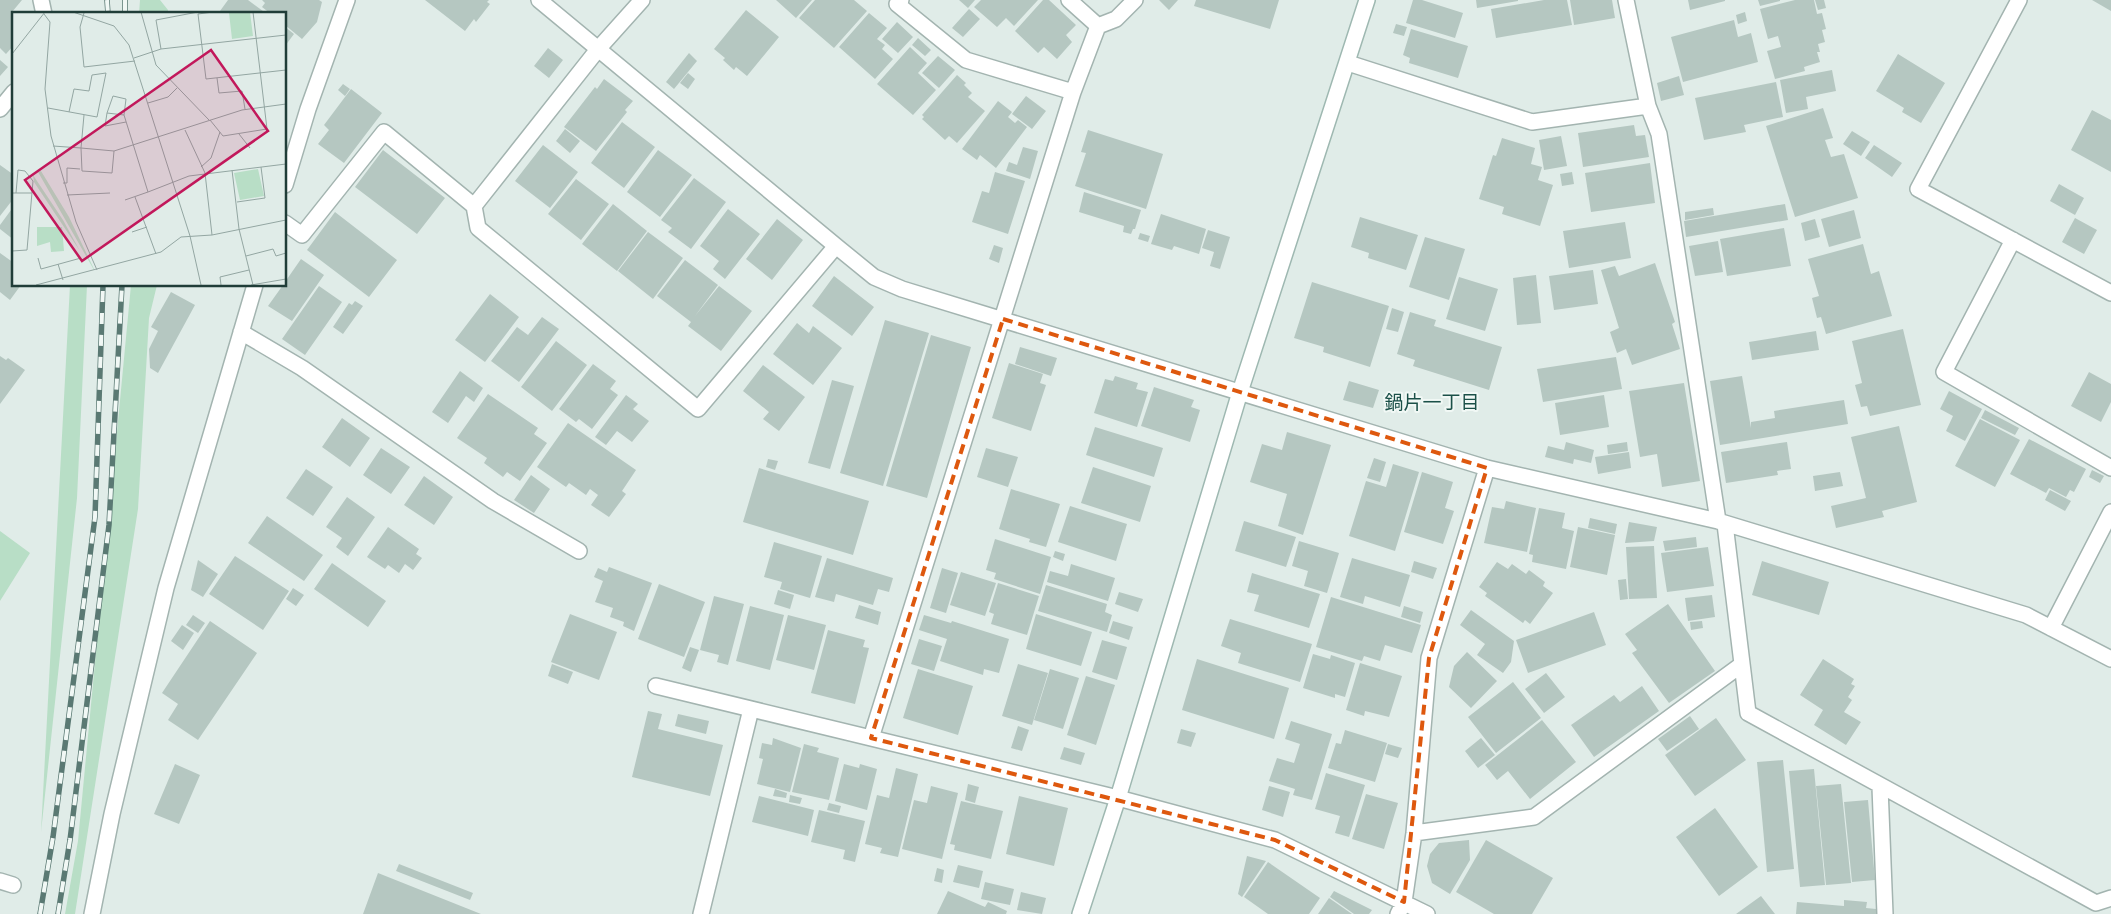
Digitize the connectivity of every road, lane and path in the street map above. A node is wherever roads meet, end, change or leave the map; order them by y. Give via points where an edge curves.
1 (348, 0) edge
2 (539, 0) edge
3 (642, 0) edge
4 (901, 0) edge
5 (1070, 0) edge
6 (1136, 0) edge
7 (1367, 0) edge
8 (1626, 0) edge
9 (2019, 0) edge
10 (1098, 26) junction
11 (599, 48) junction
12 (1348, 63) junction
13 (1073, 92) junction
14 (12, 94) edge
15 (1648, 106) junction
16 (0, 109) edge
17 (286, 182) edge
18 (474, 206) junction
19 (286, 224) edge
20 (2013, 240) junction
21 (836, 246) junction
22 (255, 286) edge
23 (2111, 293) edge
24 (1003, 319) junction
25 (241, 332) junction
26 (1240, 392) junction
27 (1487, 468) junction
28 (2111, 468) edge
29 (2111, 512) edge
30 (1722, 523) junction
31 (579, 551) dead end
32 (2051, 628) junction
33 (2111, 659) edge
34 (1741, 665) junction
35 (656, 686) dead end
36 (750, 709) junction
37 (872, 738) junction
38 (1880, 787) junction
39 (1118, 798) junction
40 (1414, 833) junction
41 (2111, 898) edge
42 (1401, 908) edge
43 (92, 914) edge
44 (701, 914) edge
45 (1080, 914) edge
46 (1427, 914) edge
47 (1885, 914) edge

1 - 17 street
2 - 11 street
3 - 11 street
4 - 13 street via 896,4 966,60
5 - 10 street
6 - 10 street via 1116,19
7 - 12 street
8 - 15 street
9 - 20 street via 1918,189
10 - 13 street
11 - 18 street
11 - 21 street
12 - 15 street via 1532,122
12 - 26 street
13 - 24 street
14 - 16 street
15 - 30 street via 1659,134
18 - 19 street via 384,132 302,235
18 - 21 street via 478,228 698,409
20 - 23 street
20 - 28 street via 1944,372
21 - 24 street via 874,277 902,289
22 - 25 street
24 - 26 street
24 - 37 street
25 - 31 street via 302,368 493,501
25 - 43 street via 166,588 112,814
26 - 27 street
26 - 39 street
27 - 30 street
27 - 40 street via 1429,658
29 - 32 street
30 - 32 street via 2026,615
30 - 34 street
32 - 33 street
34 - 38 street via 1748,713
34 - 40 street via 1534,817
35 - 36 street
36 - 37 street
36 - 44 street
37 - 39 street
38 - 41 street via 2096,903
38 - 47 street
39 - 42 street via 1275,840
39 - 45 street
40 - 42 street
42 - 46 street

